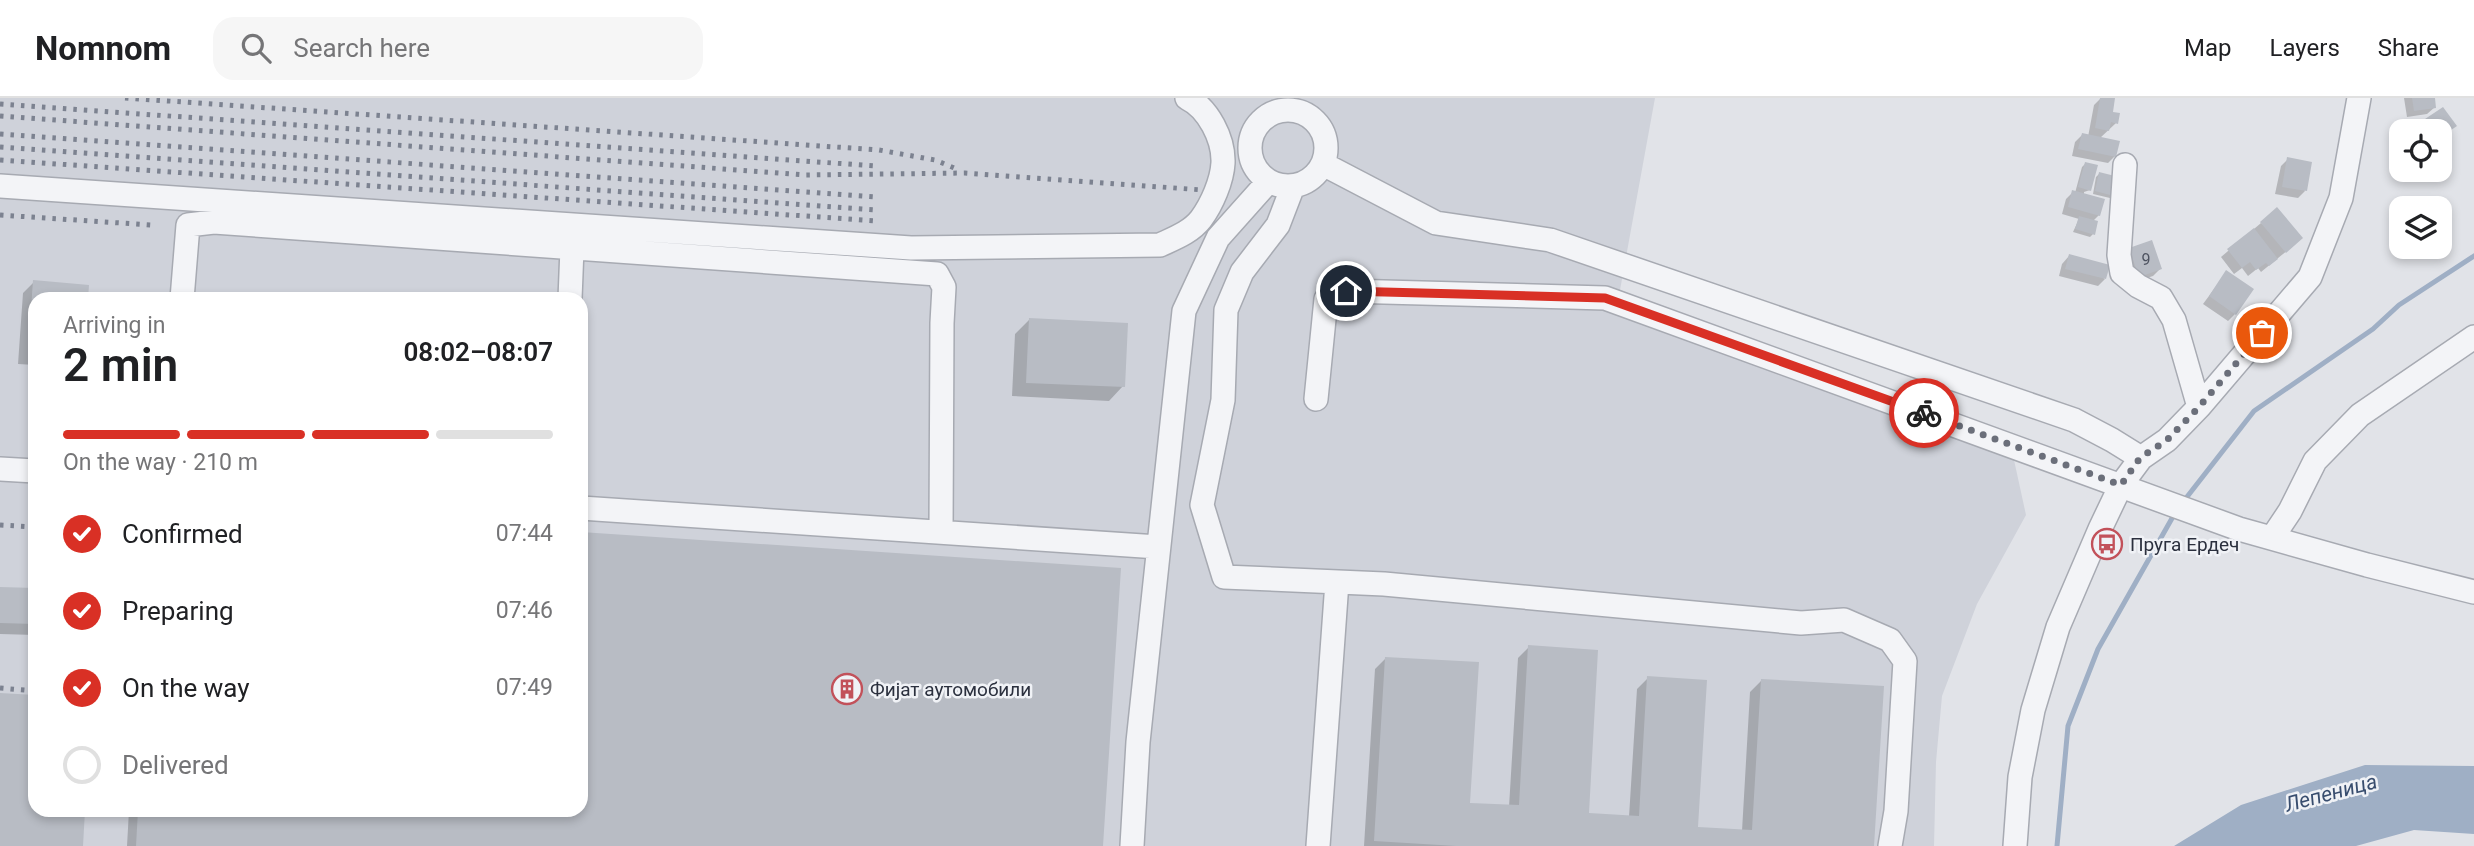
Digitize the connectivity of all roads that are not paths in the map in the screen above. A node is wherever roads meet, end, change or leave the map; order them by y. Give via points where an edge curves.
1 (1187, 98) edge
2 (2359, 98) edge
3 (1299, 104) edge
4 (1323, 164) junction
5 (2125, 165) dead end
6 (1268, 182) junction
7 (0, 186) edge
8 (1293, 186) junction
9 (572, 248) junction
10 (183, 292) edge
11 (570, 292) edge
12 (2474, 337) edge
13 (1316, 400) dead end
14 (2199, 407) junction
15 (2140, 458) junction
16 (0, 469) edge
17 (28, 471) edge
18 (2121, 485) junction
19 (588, 508) edge
20 (941, 532) junction
21 (2272, 538) junction
22 (1158, 547) junction
23 (1337, 582) junction
24 (2474, 592) edge
25 (1132, 846) edge
26 (1318, 846) edge
27 (1890, 846) edge
28 (2015, 846) edge

1 - 7 street via 1215,128 1223,163 1200,220 1183,235 1160,245 911,248
2 - 14 street via 2341,198 2309,277
3 - 4 street via 1325,138
3 - 6 street via 1272,113 1254,128 1249,152 1252,164
4 - 8 street via 1306,183
4 - 15 street via 1436,223 1550,240 2074,419
5 - 14 street via 2122,273 2161,298 2174,320
6 - 8 street
6 - 22 street via 1217,238 1184,311
8 - 23 street via 1278,225 1242,272 1227,310 1223,400 1202,505 1224,577
9 - 10 street via 214,222 188,225
9 - 11 street
9 - 20 street via 937,274 944,287
12 - 21 street via 2360,415 2315,461
13 - 18 street via 1330,294 1605,298
14 - 15 street via 2167,440
15 - 18 street
16 - 17 street
18 - 21 street
18 - 28 street via 2058,627 2033,710 2020,777
19 - 20 street
20 - 22 street
21 - 24 street
22 - 25 street
23 - 26 street
23 - 27 street via 1801,623 1844,620 1890,640 1905,661

